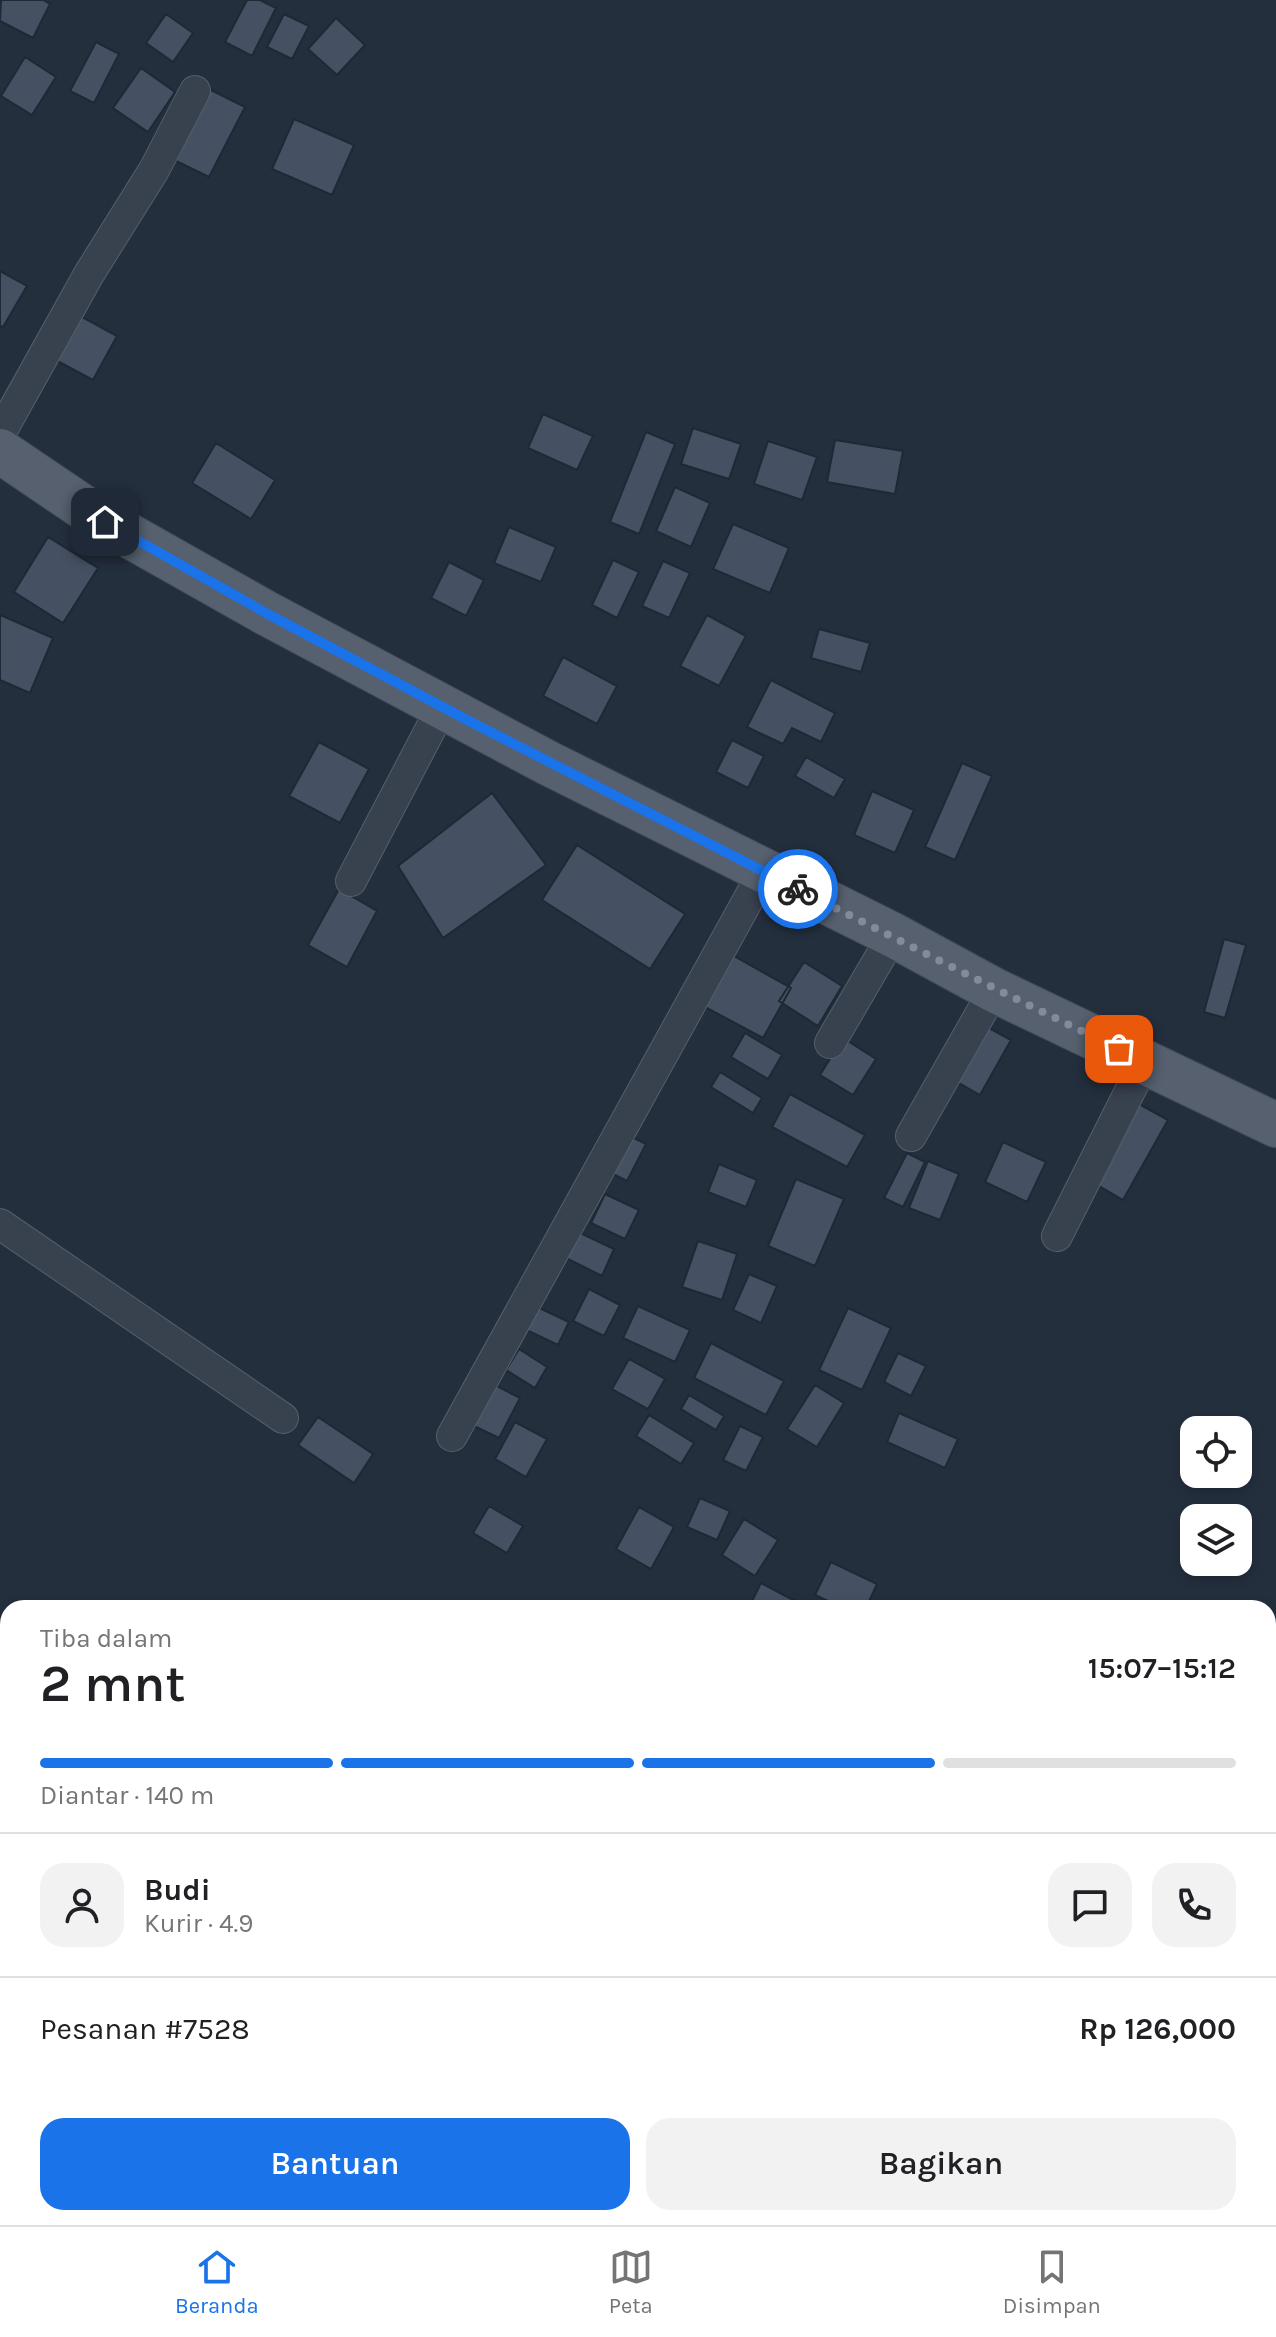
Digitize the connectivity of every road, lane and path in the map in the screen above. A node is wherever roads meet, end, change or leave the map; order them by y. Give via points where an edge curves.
1 (195, 91) dead end
2 (0, 434) edge
3 (0, 451) edge
4 (442, 707) junction
5 (764, 871) junction
6 (351, 881) dead end
7 (893, 935) junction
8 (994, 990) junction
9 (830, 1043) dead end
10 (1145, 1061) junction
11 (1276, 1125) edge
12 (911, 1136) dead end
13 (0, 1224) edge
14 (1057, 1236) dead end
15 (283, 1418) dead end
16 (452, 1436) dead end

1 - 2 street
3 - 4 main road via 105,522
4 - 5 main road
4 - 6 street
5 - 7 main road
5 - 16 street
7 - 8 main road
7 - 9 street
8 - 10 main road
8 - 12 street
10 - 11 main road
10 - 14 street
13 - 15 street

